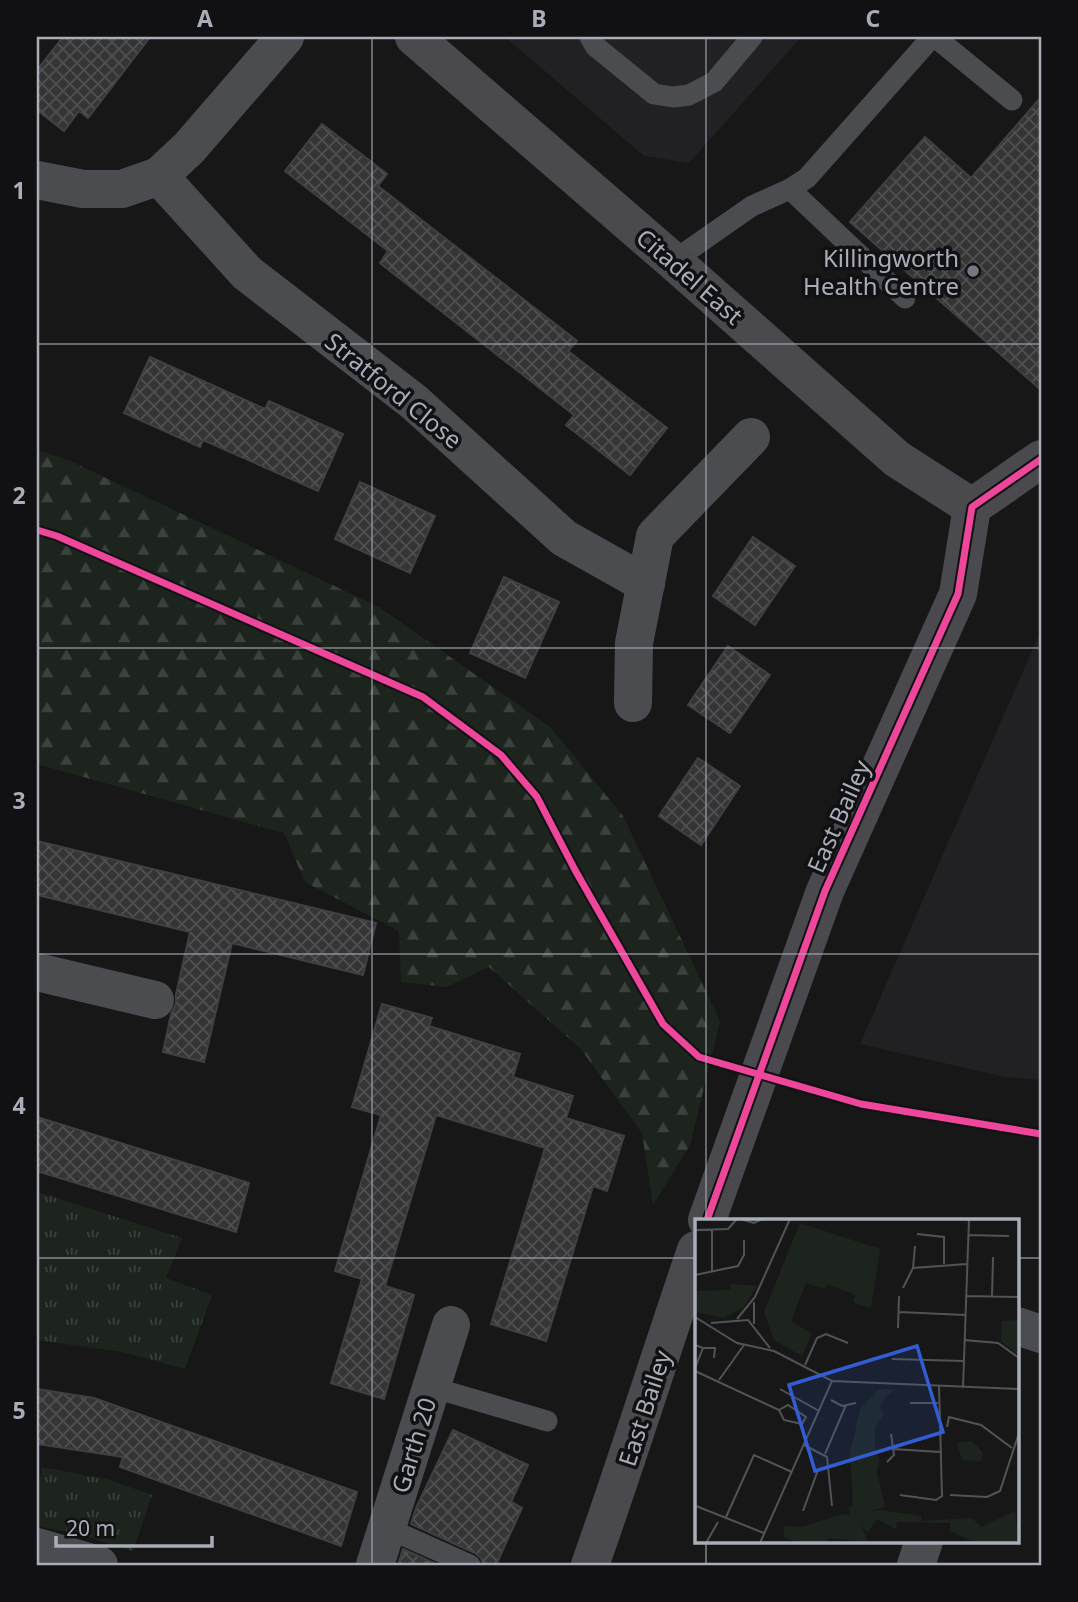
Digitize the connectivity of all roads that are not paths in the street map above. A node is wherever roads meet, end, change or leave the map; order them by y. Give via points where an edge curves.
1 (285, 37) edge
2 (415, 37) edge
3 (590, 37) edge
4 (752, 37) edge
5 (934, 37) edge
6 (1012, 100) dead end
7 (159, 176) junction
8 (37, 180) edge
9 (790, 189) junction
10 (673, 261) junction
11 (905, 298) dead end
12 (751, 437) dead end
13 (1041, 459) edge
14 (972, 507) junction
15 (646, 584) junction
16 (633, 703) dead end
17 (37, 972) edge
18 (155, 1000) dead end
19 (707, 1219) edge
20 (695, 1253) edge
21 (451, 1325) dead end
22 (1018, 1326) edge
23 (1041, 1334) edge
24 (431, 1387) junction
25 (547, 1421) dead end
26 (387, 1528) junction
27 (924, 1542) edge
28 (37, 1547) edge
29 (99, 1565) edge
30 (375, 1565) edge
31 (470, 1565) edge
32 (590, 1565) edge
33 (916, 1565) edge

1 - 7 street
2 - 10 street, Citadel East
3 - 4 lane via 654,94 673,97 695,93 714,82
5 - 6 lane
5 - 9 lane via 807,178
7 - 8 street via 122,189 83,190
7 - 15 street, Stratford Close via 247,273 414,402 564,538
9 - 10 lane via 752,206
9 - 11 lane
10 - 14 street, Citadel East via 897,459
12 - 15 street via 655,536
13 - 14 street
14 - 19 street, East Bailey via 958,594 825,891
15 - 16 street via 634,642
17 - 18 street
20 - 32 street, East Bailey
21 - 24 street, Garth 20
22 - 23 street
24 - 25 lane
24 - 26 street, Garth 20
26 - 30 street, Garth 20
26 - 31 lane
27 - 33 street
28 - 29 street

